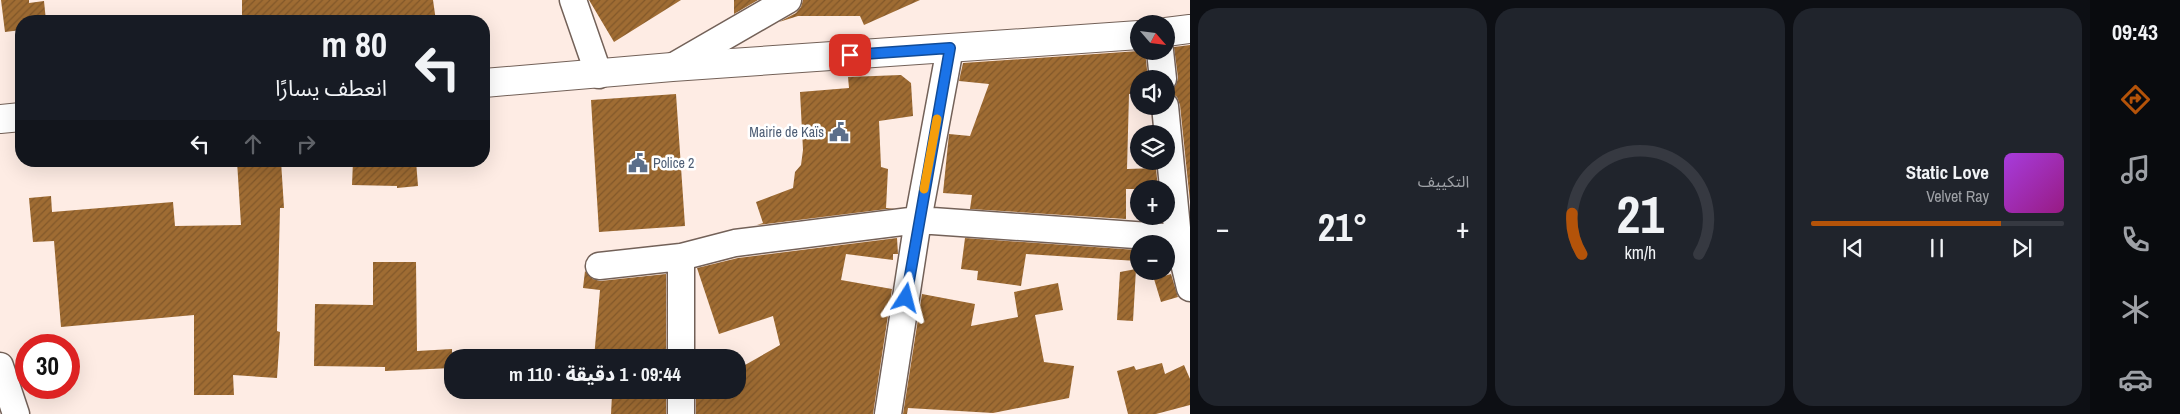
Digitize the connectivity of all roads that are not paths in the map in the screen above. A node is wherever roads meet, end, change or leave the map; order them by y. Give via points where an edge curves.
1 (573, 0) edge
2 (788, 0) edge
3 (1190, 29) edge
4 (1175, 31) edge
5 (1130, 35) edge
6 (950, 48) junction
7 (672, 67) junction
8 (599, 75) junction
9 (490, 83) edge
10 (1166, 115) edge
11 (15, 118) edge
12 (0, 119) edge
13 (918, 220) junction
14 (1178, 238) junction
15 (681, 257) junction
16 (599, 266) dead end
17 (1190, 288) edge
18 (681, 349) edge
19 (0, 366) edge
20 (681, 399) edge
21 (16, 414) edge
22 (681, 414) edge
23 (888, 414) edge

1 - 8 street
2 - 7 street
3 - 4 main road
5 - 6 main road
6 - 7 main road
6 - 13 street
7 - 8 main road
8 - 9 main road
10 - 14 street
11 - 12 main road
13 - 14 street
13 - 15 street via 735,243
13 - 23 street
14 - 17 street
15 - 16 street
15 - 18 street
19 - 21 street
20 - 22 street

